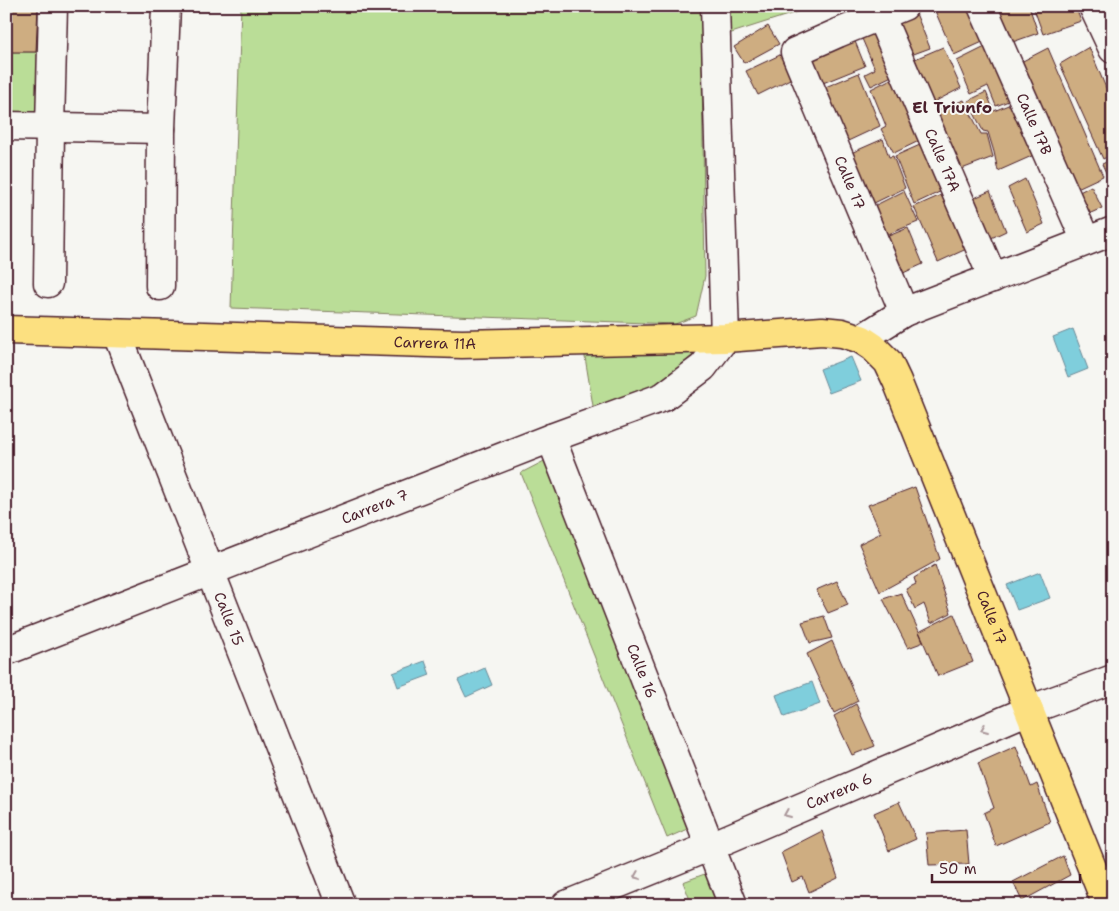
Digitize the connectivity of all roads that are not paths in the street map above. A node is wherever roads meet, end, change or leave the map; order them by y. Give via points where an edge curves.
1 (53, 6) edge
2 (166, 6) edge
3 (715, 6) edge
4 (982, 6) edge
5 (1100, 7) edge
6 (892, 11) edge
7 (1113, 50) edge
8 (6, 126) edge
9 (50, 128) junction
10 (161, 128) junction
11 (1113, 231) edge
12 (1086, 242) junction
13 (993, 278) junction
14 (48, 283) dead end
15 (160, 286) dead end
16 (904, 312) junction
17 (6, 330) edge
18 (117, 334) junction
19 (725, 338) junction
20 (861, 339) junction
21 (551, 438) junction
22 (211, 571) junction
23 (6, 651) edge
24 (1113, 679) edge
25 (1029, 710) junction
26 (710, 846) junction
27 (342, 905) edge
28 (566, 905) edge
29 (733, 905) edge
30 (1107, 905) edge

1 - 9 street
2 - 10 street
3 - 19 street
4 - 12 street, Calle 17B
5 - 7 street
6 - 13 street, Calle 17A
6 - 16 street, Calle 17 via 796,52
8 - 9 street
9 - 10 street
9 - 14 street
10 - 15 street
11 - 12 street
12 - 13 street
13 - 16 street
16 - 20 street
17 - 18 highway, Carrera 11A
18 - 19 highway, Carrera 11A via 462,344
18 - 22 street, Calle 15
19 - 20 highway, Carrera 11A via 822,331
19 - 21 street, Carrera 7 via 703,368 663,398
20 - 25 highway, Calle 17 via 888,362 897,381
21 - 22 street, Carrera 7
21 - 26 street, Calle 16
22 - 23 street, Carrera 7
22 - 27 street, Calle 15
24 - 25 street, Carrera 6
25 -> 26 street, Carrera 6
25 - 30 highway, Calle 17
26 -> 28 street, Carrera 6
26 - 29 street, Calle 16

